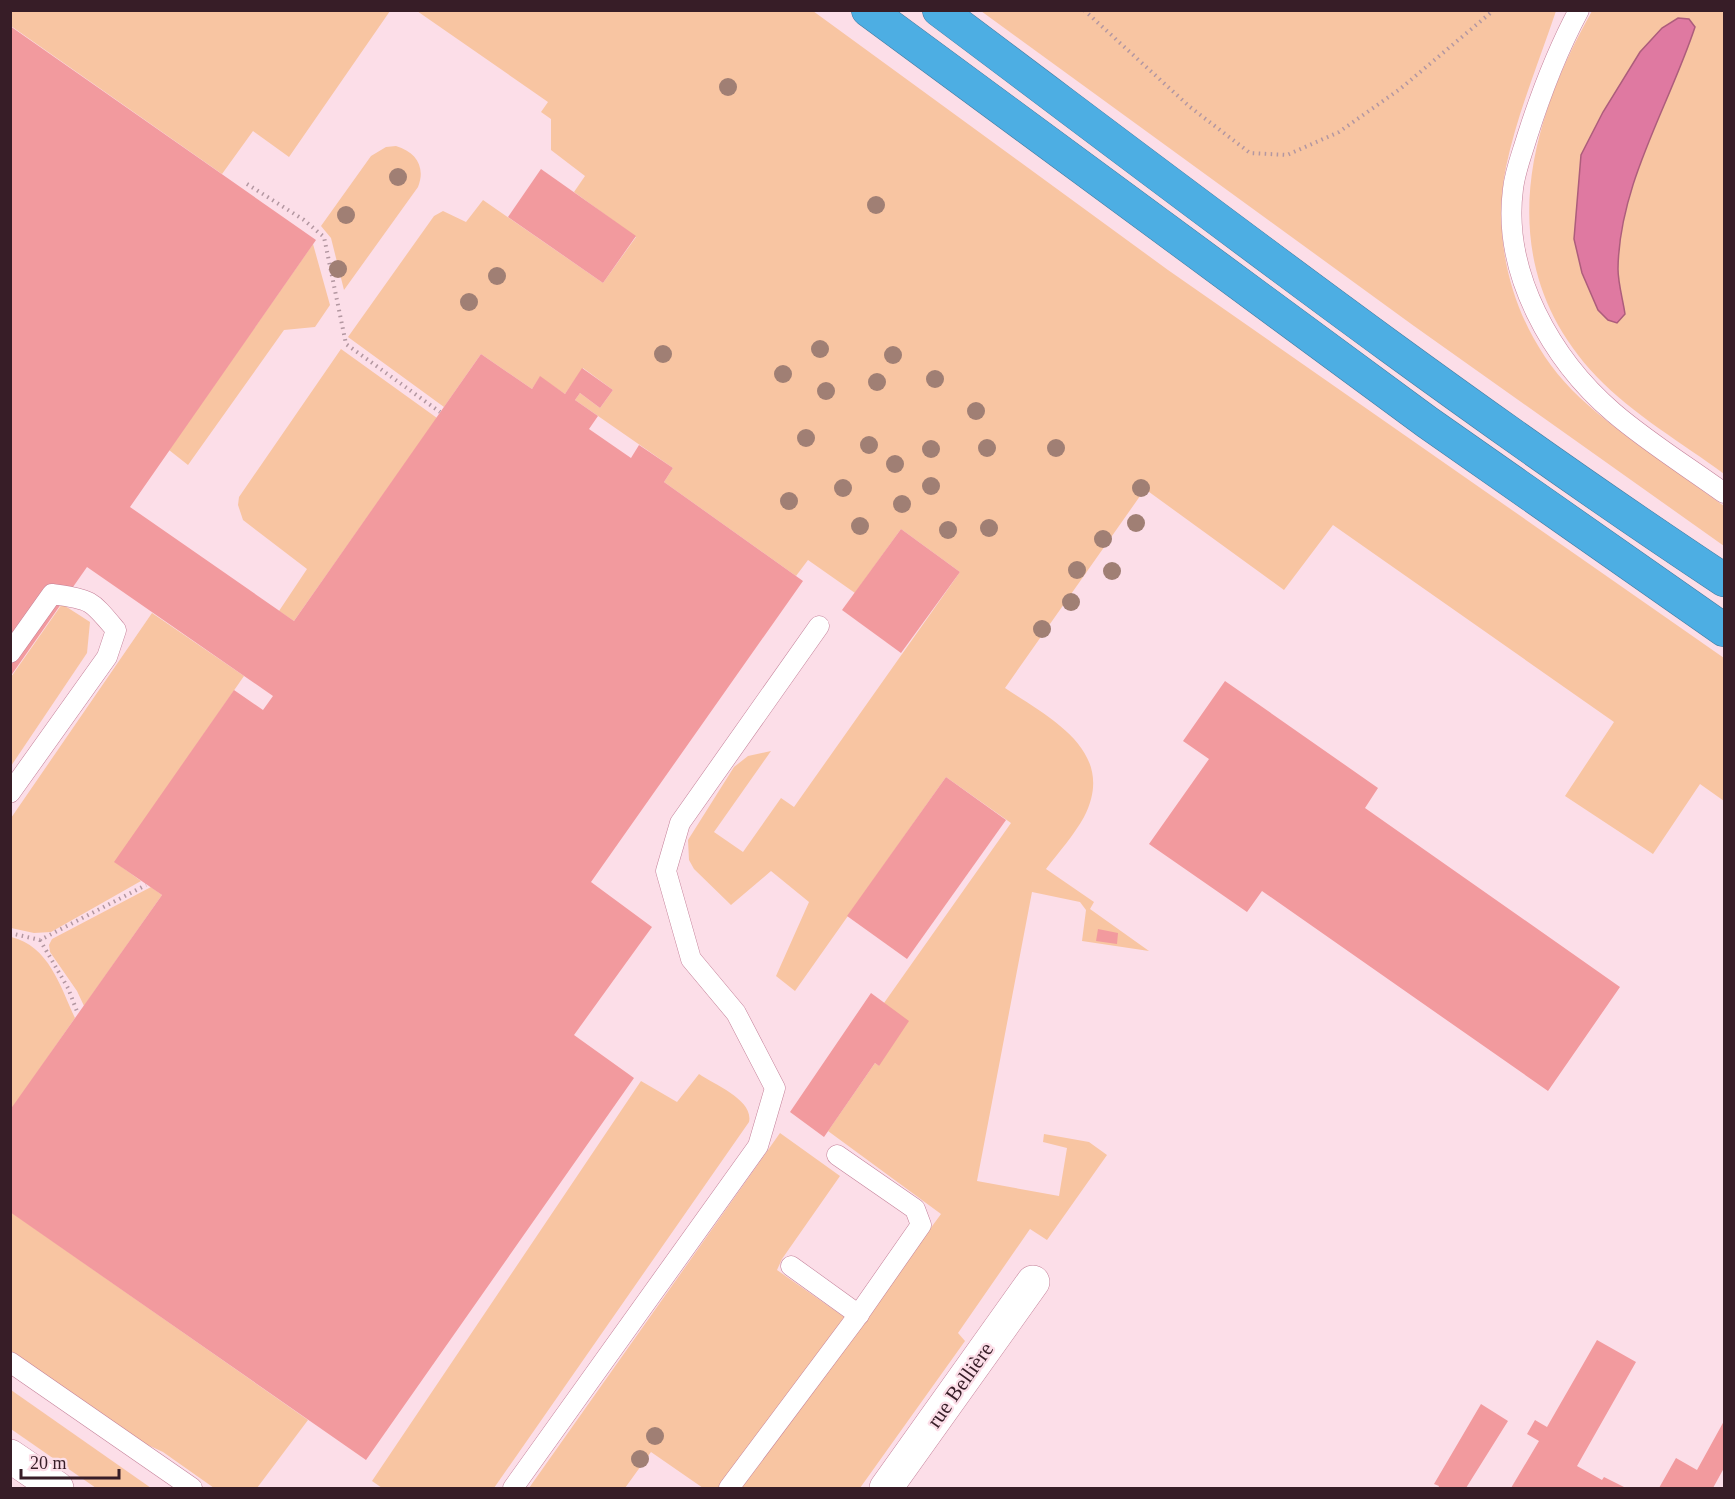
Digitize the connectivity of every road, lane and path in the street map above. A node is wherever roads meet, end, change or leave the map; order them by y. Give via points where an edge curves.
1 (868, 10) edge
2 (939, 10) edge
3 (1084, 10) edge
4 (1494, 10) edge
5 (1579, 10) edge
6 (247, 184) dead end
7 (440, 412) dead end
8 (1725, 493) edge
9 (1725, 580) edge
10 (819, 626) dead end
11 (1725, 630) edge
12 (10, 653) edge
13 (10, 793) edge
14 (146, 885) dead end
15 (10, 933) edge
16 (40, 940) junction
17 (78, 1014) dead end
18 (837, 1155) dead end
19 (791, 1266) dead end
20 (1033, 1282) dead end
21 (859, 1315) junction
22 (10, 1362) edge
23 (10, 1456) edge
24 (57, 1488) edge
25 (192, 1488) edge
26 (513, 1488) edge
27 (729, 1488) edge
28 (886, 1488) edge

1 - 11 highway via 1427,422
2 - 9 highway via 1327,301 1621,511
3 - 4 path via 1190,108 1250,153 1287,155 1339,132 1400,89
5 - 8 lane via 1562,41 1533,117 1513,190 1523,283 1539,320 1577,375 1614,413
6 - 7 path via 324,237 346,344
10 - 26 lane via 680,823 666,871 691,959 736,1013 775,1088 758,1146
12 - 13 lane via 52,594 85,599 116,630 107,657
14 - 16 path
15 - 16 path
16 - 17 path
18 - 21 lane via 915,1209 921,1225
19 - 21 lane
20 - 28 street, rue Bellière
21 - 27 lane
22 - 25 lane
23 - 24 street

